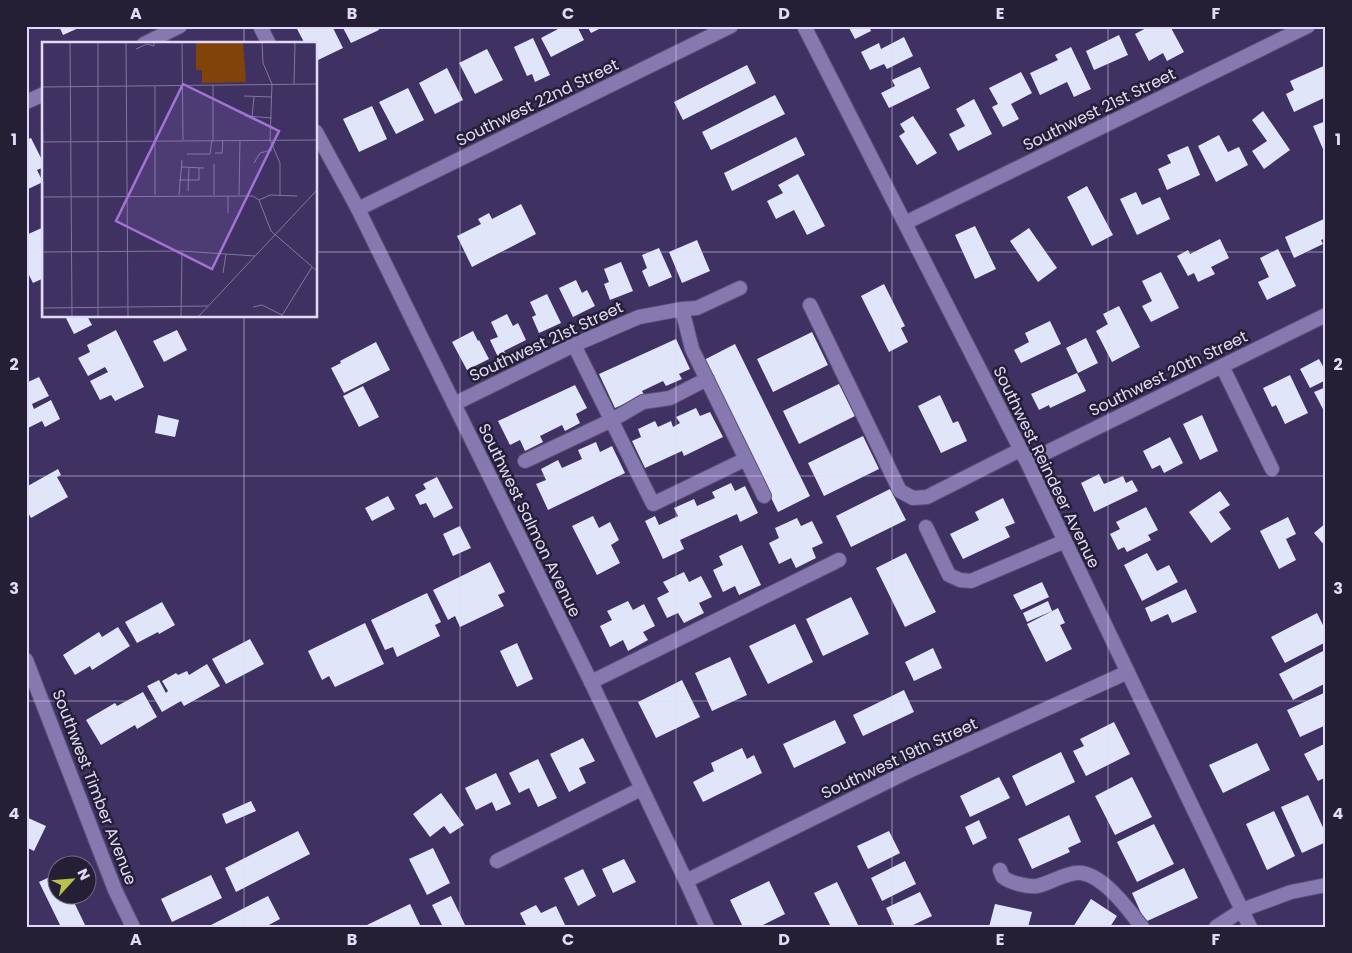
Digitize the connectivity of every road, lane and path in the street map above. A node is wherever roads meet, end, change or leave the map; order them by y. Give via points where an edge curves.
1 (180, 26) edge
2 (260, 26) edge
3 (731, 26) edge
4 (804, 26) edge
5 (1308, 26) edge
6 (148, 42) edge
7 (268, 42) edge
8 (42, 95) edge
9 (26, 102) edge
10 (318, 136) edge
11 (358, 209) junction
12 (905, 223) junction
13 (740, 288) dead end
14 (810, 305) dead end
15 (682, 308) junction
16 (1326, 315) edge
17 (574, 345) junction
18 (1222, 366) junction
19 (707, 380) junction
20 (454, 404) junction
21 (612, 420) junction
22 (1023, 456) junction
23 (746, 459) junction
24 (525, 461) dead end
25 (1272, 469) dead end
26 (764, 496) dead end
27 (926, 527) dead end
28 (1065, 541) junction
29 (839, 560) dead end
30 (26, 660) edge
31 (1128, 672) junction
32 (591, 682) junction
33 (641, 789) junction
34 (497, 861) dead end
35 (1000, 870) dead end
36 (686, 881) junction
37 (1326, 884) edge
38 (1242, 910) junction
39 (133, 927) edge
40 (707, 927) edge
41 (1142, 927) edge
42 (1216, 927) edge
43 (1250, 927) edge

1 - 6 street
2 - 7 street
3 - 11 street, Southwest 22nd Street
4 - 12 street, Southwest Reindeer Avenue
5 - 12 street, Southwest 21st Street
8 - 9 street
10 - 11 street, Southwest Salmon Avenue
11 - 20 street, Southwest Salmon Avenue
12 - 22 street, Southwest Reindeer Avenue
13 - 15 street, Southwest 21st Street via 696,308
14 - 22 street, Southwest 20th Street via 900,491 913,498 927,497
15 - 17 street, Southwest 21st Street via 639,317
15 - 19 street via 692,349
16 - 18 street, Southwest 20th Street
17 - 20 street, Southwest 21st Street
17 - 21 street
18 - 22 street, Southwest 20th Street
18 - 25 street
19 - 21 street via 670,398 644,402
19 - 23 street
20 - 32 street, Southwest Salmon Avenue
21 - 23 street via 653,504
21 - 24 street
22 - 28 street, Southwest Reindeer Avenue
23 - 26 street
27 - 28 street via 949,575 960,580 971,581
28 - 31 street, Southwest Reindeer Avenue
29 - 32 street
30 - 39 street, Southwest Timber Avenue via 115,890
31 - 36 street, Southwest 19th Street via 911,770
31 - 38 street, Southwest Reindeer Avenue
32 - 33 street, Southwest Salmon Avenue
33 - 34 street
33 - 36 street, Southwest Salmon Avenue
35 - 41 street via 1003,877 1017,884 1036,886 1081,873 1099,880
36 - 40 street, Southwest Salmon Avenue
37 - 38 street via 1291,892
38 - 42 street
38 - 43 street, Southwest Reindeer Avenue

